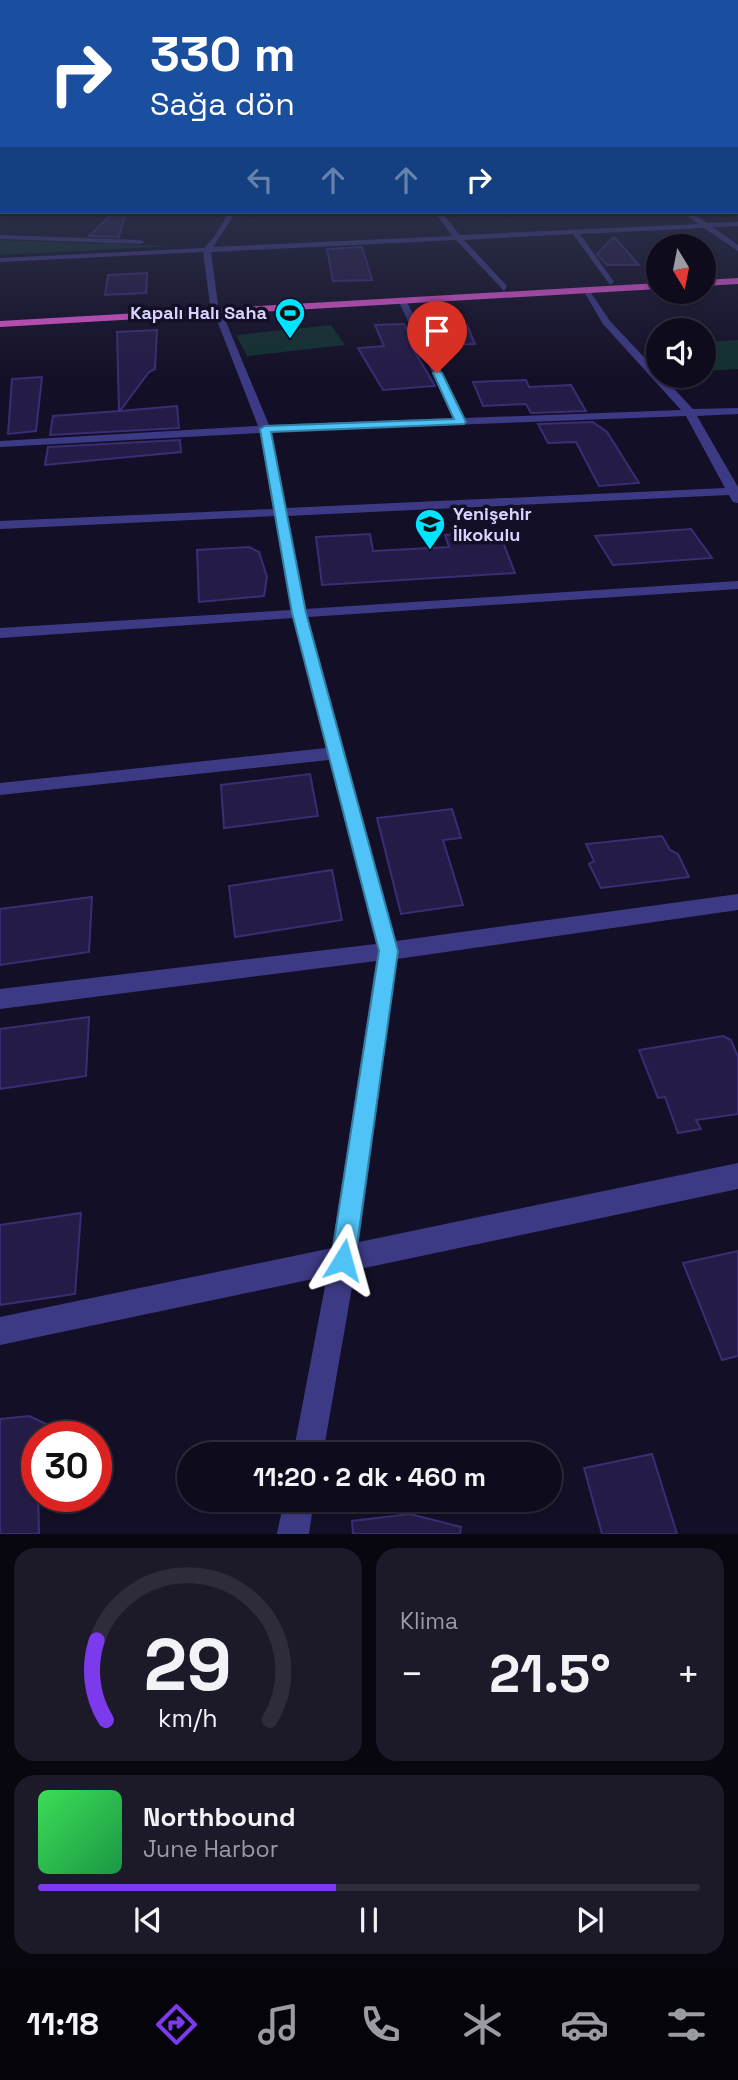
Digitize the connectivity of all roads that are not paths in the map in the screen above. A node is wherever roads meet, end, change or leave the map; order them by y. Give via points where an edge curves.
1 (217, 236) edge
2 (485, 236) edge
3 (577, 236) edge
4 (718, 236) edge
5 (0, 237) edge
6 (458, 237) junction
7 (209, 247) junction
8 (738, 249) edge
9 (0, 260) edge
10 (738, 274) edge
11 (716, 275) edge
12 (646, 280) edge
13 (738, 281) edge
14 (610, 282) junction
15 (716, 282) edge
16 (646, 287) edge
17 (504, 288) junction
18 (587, 290) junction
19 (402, 300) junction
20 (215, 307) junction
21 (0, 316) edge
22 (0, 324) edge
23 (738, 411) edge
24 (690, 413) junction
25 (461, 422) junction
26 (265, 429) junction
27 (0, 444) edge
28 (736, 495) edge
29 (282, 512) junction
30 (0, 525) edge
31 (738, 584) edge
32 (299, 613) junction
33 (0, 633) edge
34 (336, 753) junction
35 (0, 789) edge
36 (738, 902) edge
37 (388, 951) junction
38 (0, 999) edge
39 (738, 1176) edge
40 (343, 1260) junction
41 (0, 1331) edge
42 (310, 1442) edge
43 (297, 1512) edge
44 (293, 1534) edge

1 - 7 street
2 - 6 street
3 - 14 street
4 - 8 street
5 - 7 street
6 - 7 street
6 - 17 street
7 - 9 street
7 - 20 street
10 - 11 highway
12 - 14 highway
13 - 15 highway
14 - 17 highway
16 - 18 highway
17 - 20 highway
18 - 19 highway
18 - 24 street via 606,322
19 - 20 highway
19 - 25 street
20 - 21 highway
20 - 22 highway
20 - 26 street
23 - 24 street
24 - 25 street
24 - 28 street
25 - 26 street
26 - 27 street
26 - 29 street
28 - 29 street
29 - 30 street
29 - 32 street
31 - 32 street
32 - 33 street
32 - 34 street
34 - 35 street
34 - 37 street
36 - 37 street
37 - 38 street
37 - 40 street
39 - 40 street
40 - 41 street
40 - 42 street
43 - 44 street

